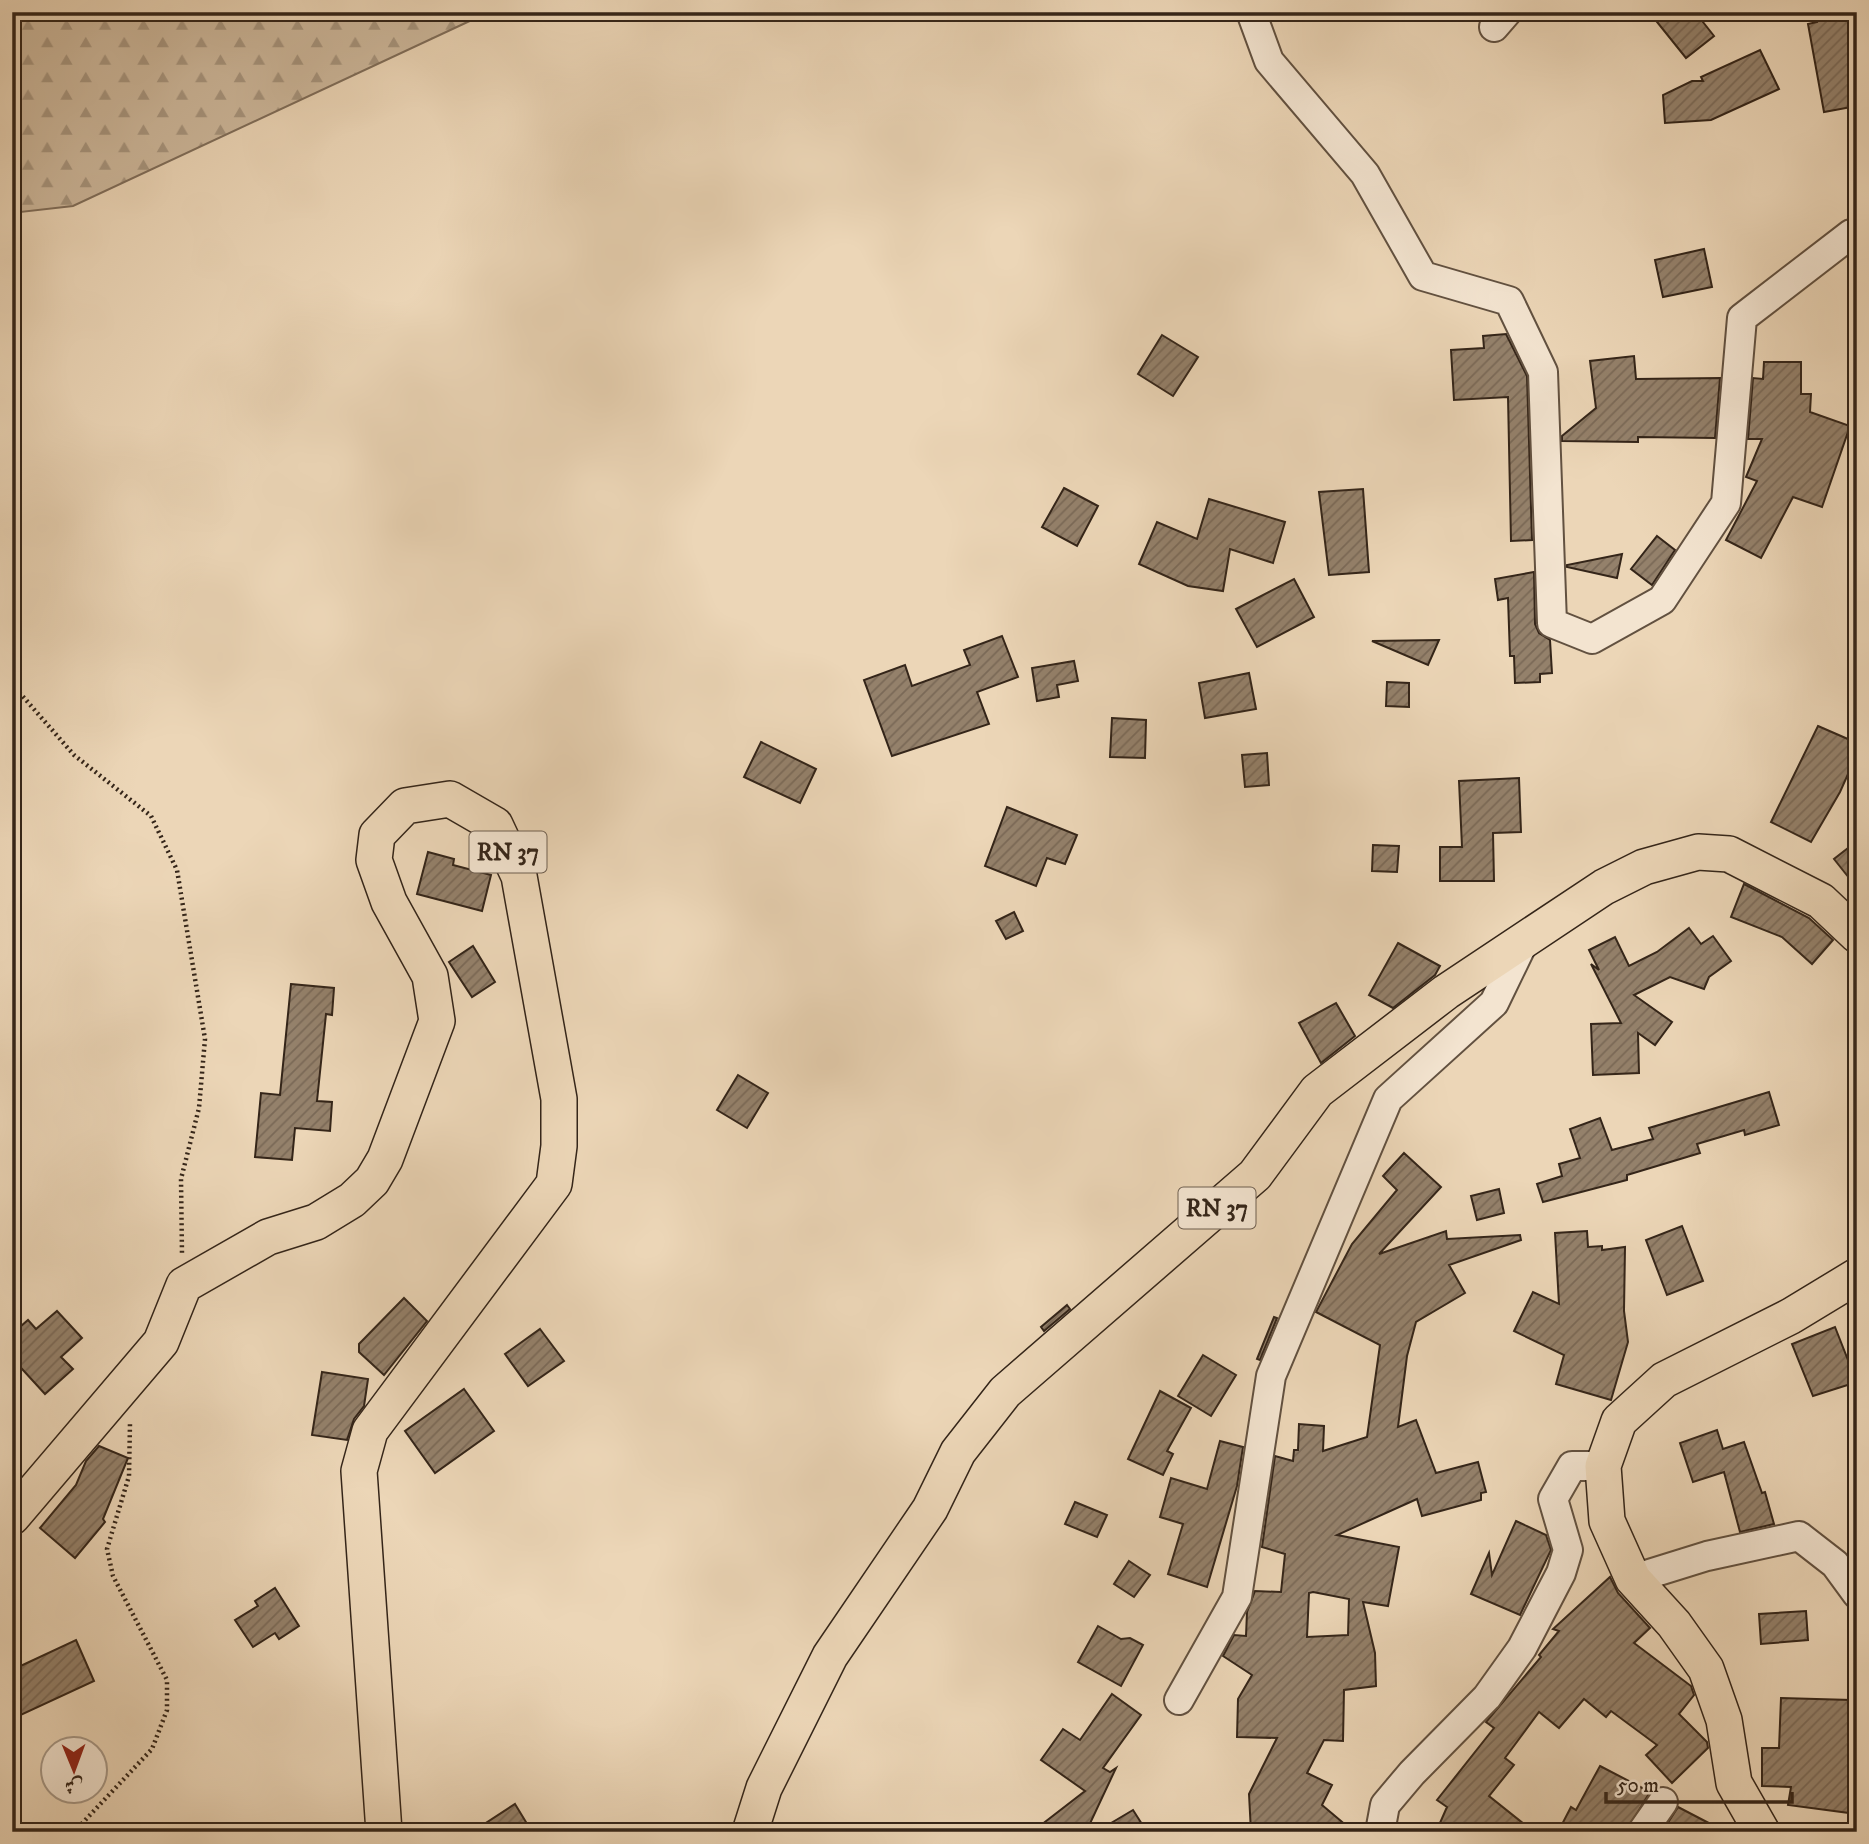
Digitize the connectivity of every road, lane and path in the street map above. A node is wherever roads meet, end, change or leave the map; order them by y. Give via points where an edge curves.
1 (1251, 12) edge
2 (1857, 233) edge
3 (12, 684) edge
4 (1857, 935) edge
5 (1524, 941) junction
6 (1857, 1276) edge
7 (184, 1285) junction
8 (131, 1421) dead end
9 (1603, 1466) junction
10 (12, 1517) edge
11 (1633, 1580) junction
12 (1857, 1594) edge
13 (1180, 1700) dead end
14 (1664, 1802) dead end
15 (74, 1832) edge
16 (384, 1832) edge
17 (750, 1832) edge
18 (1380, 1832) edge
19 (1642, 1832) edge
20 (1762, 1832) edge

1 - 2 street via 1269,61 1365,174 1423,276 1509,301 1543,372 1552,623 1592,639 1662,600 1726,503 1742,318
3 - 7 path via 74,755 151,816 177,870 205,1039 199,1108 181,1179
4 - 5 main road, RN 37 via 1821,901 1729,853 1698,852 1644,867 1604,887
5 - 13 street via 1494,1003 1388,1099 1271,1376 1237,1597
5 - 17 main road, RN 37 via 1446,992 1317,1091 1255,1175 1005,1392 958,1452 930,1510 830,1656 764,1788
6 - 9 main road via 1791,1316 1664,1380 1619,1421
7 - 10 main road via 161,1342
7 - 16 main road, RN 37 via 268,1237 316,1222 352,1200 372,1181 437,1021 430,976 389,902 374,860 377,835 405,806 450,799 495,825 519,876 559,1099 559,1146 554,1184 370,1431 359,1471
8 - 15 path via 130,1476 107,1549 113,1576 167,1680 167,1710 152,1749
9 - 11 main road via 1607,1521
9 - 18 street via 1572,1466 1553,1499 1568,1550 1562,1573 1522,1648 1487,1697 1385,1805
11 - 12 street via 1707,1556 1799,1536 1835,1564
11 - 20 main road via 1706,1669 1724,1720 1734,1783
14 - 19 street

